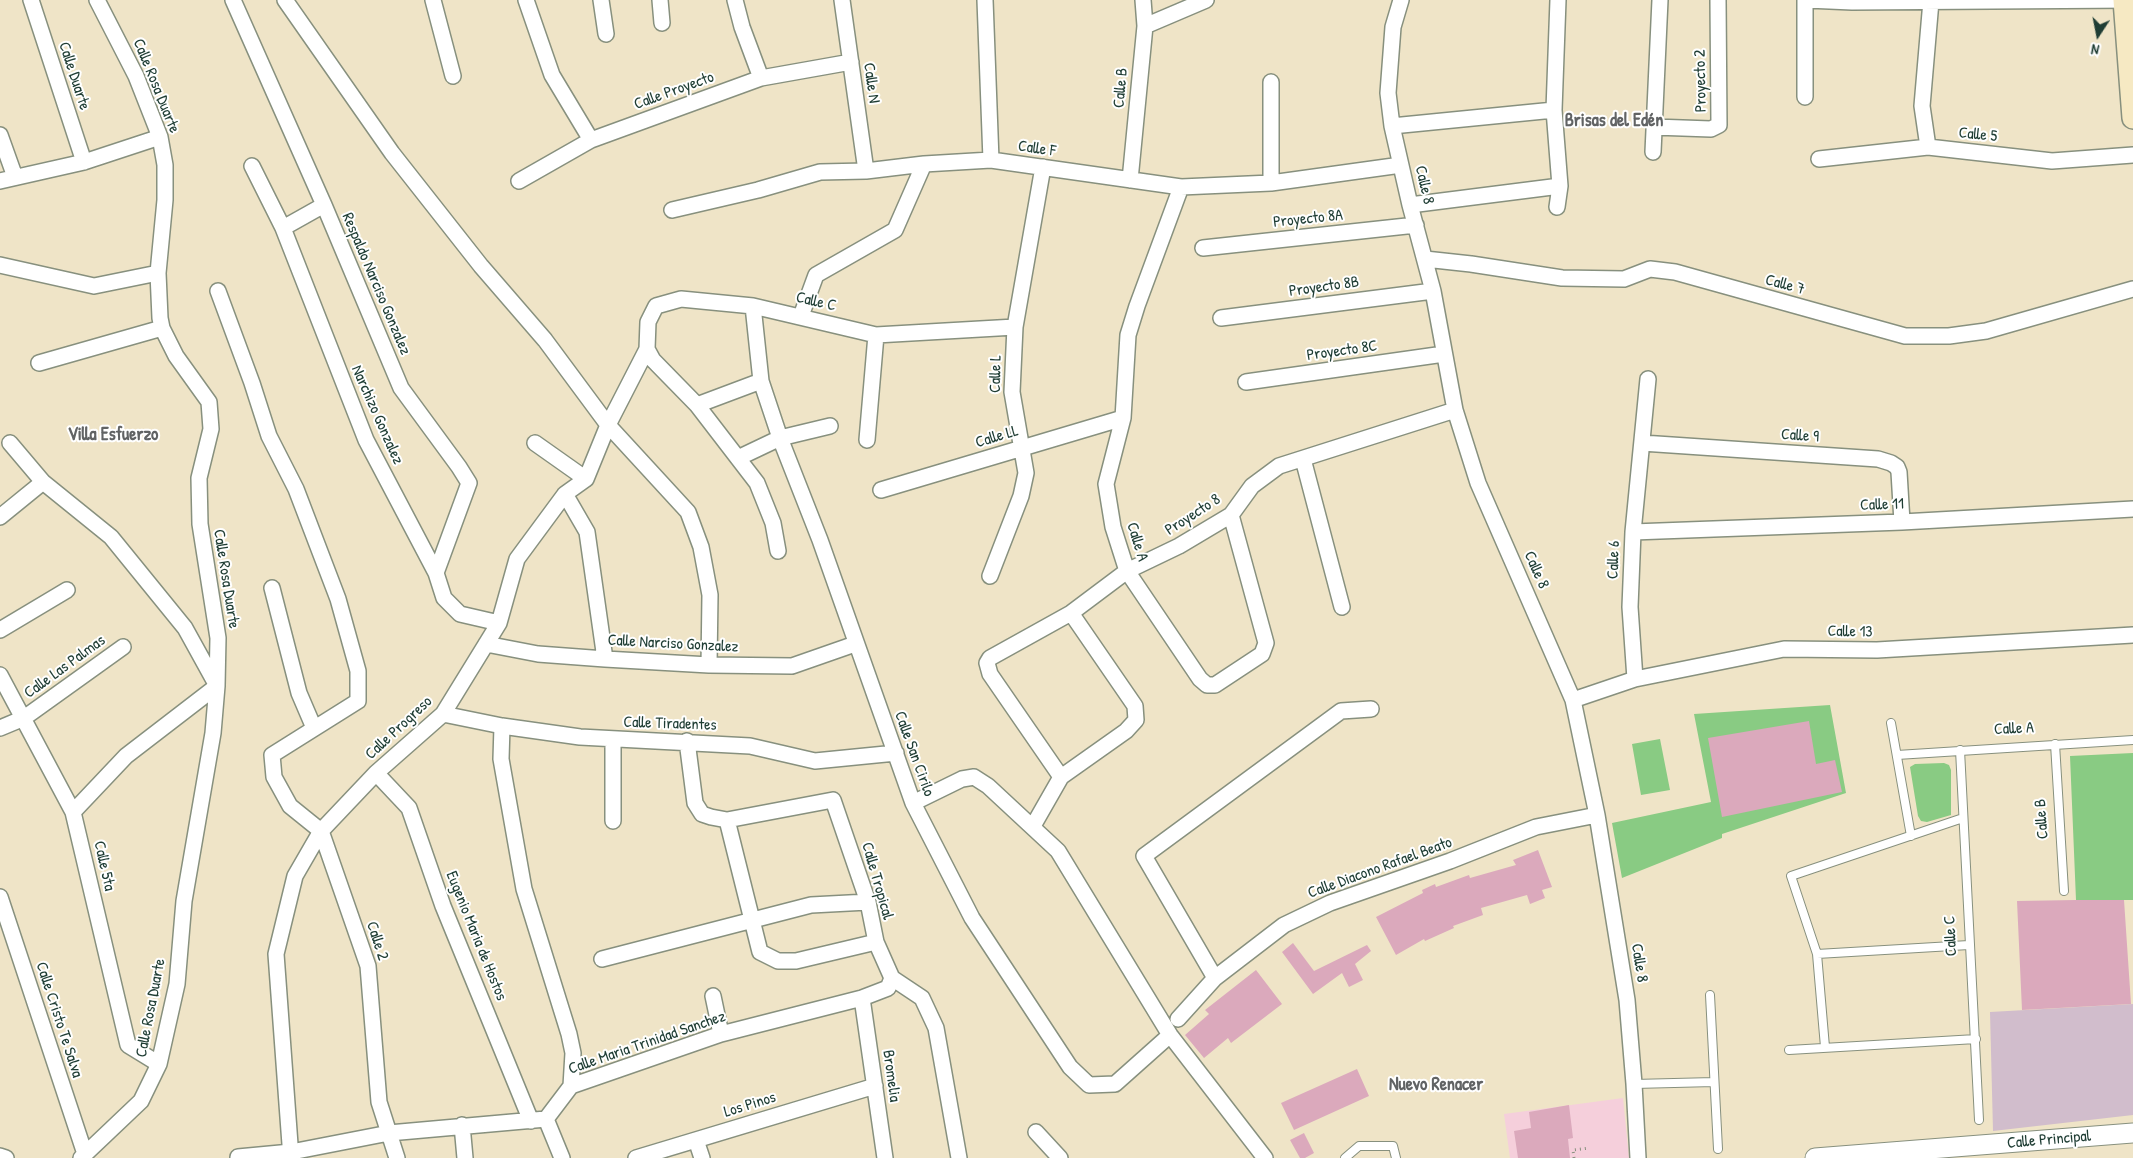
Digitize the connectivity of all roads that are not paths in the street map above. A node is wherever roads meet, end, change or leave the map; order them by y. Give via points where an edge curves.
1 (32, 0) edge
2 (232, 0) edge
3 (285, 0) edge
4 (434, 0) edge
5 (526, 0) edge
6 (601, 0) edge
7 (660, 0) edge
8 (735, 0) edge
9 (842, 0) edge
10 (985, 0) edge
11 (1143, 0) edge
12 (1206, 0) edge
13 (1401, 0) edge
14 (1558, 0) edge
15 (1660, 0) edge
16 (1718, 0) edge
17 (1806, 0) edge
18 (2127, 0) edge
19 (1932, 1) junction
20 (102, 2) edge
21 (662, 23) dead end
22 (1145, 26) junction
23 (606, 34) dead end
24 (851, 62) junction
25 (453, 76) dead end
26 (761, 78) junction
27 (1271, 82) dead end
28 (1805, 97) dead end
29 (1554, 110) junction
30 (2133, 118) edge
31 (1392, 126) junction
32 (1654, 126) junction
33 (0, 135) edge
34 (160, 137) junction
35 (591, 140) junction
36 (1928, 147) junction
37 (1653, 152) dead end
38 (2133, 155) edge
39 (1819, 159) dead end
40 (991, 160) junction
41 (84, 162) junction
42 (924, 164) junction
43 (1401, 165) junction
44 (252, 166) dead end
45 (1043, 167) junction
46 (866, 171) junction
47 (15, 177) junction
48 (1130, 180) junction
49 (0, 181) edge
50 (519, 181) dead end
51 (1271, 183) junction
52 (1181, 186) junction
53 (1560, 186) junction
54 (324, 205) junction
55 (1410, 205) junction
56 (1557, 207) dead end
57 (672, 210) dead end
58 (1416, 225) junction
59 (283, 228) junction
60 (1203, 248) dead end
61 (1425, 260) junction
62 (0, 265) edge
63 (158, 273) junction
64 (2133, 289) edge
65 (1433, 290) junction
66 (218, 291) dead end
67 (753, 306) junction
68 (801, 316) junction
69 (1221, 318) dead end
70 (1015, 327) junction
71 (162, 328) junction
72 (876, 335) junction
73 (647, 349) junction
74 (1444, 354) junction
75 (40, 363) dead end
76 (1648, 379) dead end
77 (761, 381) junction
78 (1246, 382) dead end
79 (697, 405) junction
80 (1454, 410) junction
81 (1123, 418) junction
82 (608, 425) junction
83 (830, 426) dead end
84 (780, 438) junction
85 (867, 440) dead end
86 (10, 442) dead end
87 (535, 443) dead end
88 (1642, 443) junction
89 (1022, 448) junction
90 (738, 458) junction
91 (1303, 459) junction
92 (586, 479) junction
93 (42, 482) junction
94 (881, 490) dead end
95 (565, 494) junction
96 (2133, 509) edge
97 (1231, 515) junction
98 (0, 517) edge
99 (1902, 522) junction
100 (1633, 532) junction
101 (778, 551) dead end
102 (1127, 571) junction
103 (436, 574) junction
104 (990, 576) dead end
105 (272, 588) dead end
106 (67, 590) dead end
107 (1342, 607) dead end
108 (1070, 613) junction
109 (498, 623) junction
110 (0, 630) edge
111 (2133, 635) edge
112 (486, 644) junction
113 (855, 644) junction
114 (123, 647) dead end
115 (605, 659) junction
116 (709, 665) junction
117 (0, 675) edge
118 (1635, 679) junction
119 (217, 686) junction
120 (1573, 700) junction
121 (1371, 708) dead end
122 (443, 714) junction
123 (24, 718) junction
124 (1891, 723) dead end
125 (502, 726) junction
126 (0, 728) edge
127 (314, 728) junction
128 (613, 739) junction
129 (2133, 740) edge
130 (687, 741) junction
131 (2055, 744) junction
132 (1960, 750) junction
133 (896, 752) junction
134 (1897, 755) junction
135 (376, 773) junction
136 (1061, 777) junction
137 (912, 803) junction
138 (73, 812) junction
139 (1597, 814) junction
140 (1963, 818) junction
141 (727, 820) junction
142 (613, 821) dead end
143 (1033, 826) junction
144 (321, 831) junction
145 (1911, 836) junction
146 (2064, 891) dead end
147 (868, 902) junction
148 (2, 909) edge
149 (754, 920) junction
150 (876, 942) junction
151 (1969, 945) junction
152 (1817, 954) junction
153 (602, 959) dead end
154 (892, 978) junction
155 (1215, 978) junction
156 (1710, 995) dead end
157 (712, 996) dead end
158 (862, 998) junction
159 (1178, 1019) dead end
160 (721, 1034) junction
161 (1170, 1035) junction
162 (1976, 1039) junction
163 (1825, 1048) junction
164 (1788, 1050) dead end
165 (159, 1064) junction
166 (1714, 1082) junction
167 (1634, 1084) junction
168 (571, 1086) junction
169 (875, 1086) junction
170 (538, 1120) junction
171 (1979, 1120) dead end
172 (462, 1125) junction
173 (1036, 1132) dead end
174 (389, 1133) junction
175 (2133, 1133) edge
176 (696, 1140) junction
177 (1718, 1149) dead end
178 (291, 1155) edge
179 (0, 1156) edge
180 (83, 1156) edge
181 (238, 1157) edge
182 (6, 1158) edge
183 (398, 1158) edge
184 (465, 1158) edge
185 (562, 1158) edge
186 (636, 1158) edge
187 (702, 1158) edge
188 (885, 1158) edge
189 (960, 1158) edge
190 (1060, 1158) edge
191 (1265, 1158) edge
192 (1345, 1158) edge
193 (1396, 1158) edge
194 (1638, 1158) edge
195 (1815, 1158) edge

1 - 41 street, Calle Duarte
2 - 54 street, Respaldo Narciso Gonzalez
3 - 82 street via 392,153 481,266 545,340
4 - 25 street
5 - 35 street via 552,75
6 - 23 street
7 - 21 street
8 - 26 street
9 - 24 street, Calle N
10 - 40 street
11 - 22 street, Calle B
12 - 22 street
13 - 31 street, Calle 8 via 1393,27 1388,93
14 - 29 street
15 - 32 street
16 - 32 street, Proyecto 2 via 1719,125 1711,129
17 - 19 street
17 - 28 street
18 - 19 street
18 - 30 main road
19 - 36 street via 1922,106
20 - 34 street, Calle Rosa Duarte
22 - 48 street, Calle B
24 - 26 street, Calle Proyecto
24 - 46 street, Calle N
26 - 35 street, Calle Proyecto
27 - 51 street
29 - 31 street
29 - 53 street
31 - 43 street, Calle 8
32 - 37 street
33 - 47 street
34 - 41 street
34 - 63 street, Calle Rosa Duarte via 165,165
35 - 50 street, Calle Proyecto
36 - 38 street, Calle 5 via 2052,161
36 - 39 street, Calle 5
40 - 42 street, Calle F
40 - 45 street, Calle F
41 - 47 street
42 - 46 street, Calle F
42 - 68 street via 895,230 816,275
43 - 51 street, Calle F
43 - 55 street, Calle 8
44 - 59 street, Narchizo Gonzalez
45 - 48 street, Calle F
45 - 70 street, Calle L
46 - 57 street, Calle F via 820,172
47 - 49 street
48 - 52 street, Calle F
51 - 52 street, Calle F
52 - 81 street, Calle A via 1128,335
53 - 55 street
53 - 56 street
54 - 59 street
54 - 103 street, Respaldo Narciso Gonzalez via 401,388 468,483
55 - 58 street, Calle 8
58 - 60 street, Proyecto 8A
58 - 61 street, Calle 8
59 - 103 street, Narchizo Gonzalez via 366,440
61 - 64 street, Calle 7 via 1562,278 1624,279 1650,269 1675,272 1904,336 1949,336 1986,331
61 - 65 street, Calle 8
62 - 63 street via 94,286
63 - 71 street, Calle Rosa Duarte
65 - 69 street, Proyecto 8B
65 - 74 street, Calle 8
66 - 127 street via 269,436 296,488 338,599 358,671 358,702
67 - 68 street, Calle C
67 - 73 street, Calle C via 681,298 656,306 648,322
67 - 77 street, Calle San Cirilo
68 - 72 street, Calle C
70 - 72 street, Calle C
70 - 89 street, Calle L via 1012,392
71 - 75 street
71 - 119 street, Calle Rosa Duarte via 176,356 209,402 211,429 199,478 200,524 218,638
72 - 85 street
73 - 79 street via 653,360
73 - 82 street
74 - 78 street, Proyecto 8C
74 - 80 street, Calle 8
76 - 88 street, Calle 6
77 - 79 street
77 - 84 street, Calle San Cirilo
79 - 90 street
80 - 91 street, Proyecto 8
80 - 120 street, Calle 8 via 1478,483
81 - 89 street, Calle LL
81 - 102 street, Calle A via 1106,484 1113,527
82 - 92 street
82 - 116 street via 688,512 701,547 710,595
83 - 84 street
84 - 90 street
84 - 113 street, Calle San Cirilo via 820,540
86 - 93 street
87 - 92 street
88 - 99 street, Calle 9 via 1892,462 1899,472
88 - 100 street, Calle 6
89 - 94 street, Calle LL
89 - 104 street, Calle L via 1026,472 1023,488
90 - 101 street via 756,483 773,523
91 - 97 street, Proyecto 8 via 1279,466 1252,486
91 - 107 street
92 - 95 street, Calle Progreso
93 - 98 street
93 - 119 street via 111,537 185,628
95 - 109 street, Calle Progreso via 517,559
95 - 115 street via 587,532
96 - 99 street, Calle 11
97 - 102 street, Proyecto 8 via 1179,546
97 - 102 street, Calle A via 1266,643 1262,654 1215,685 1203,683
99 - 100 street, Calle 11
100 - 118 street, Calle 6 via 1630,607
102 - 108 street, Proyecto 8
103 - 109 street, Narchizo Gonzalez via 444,598 460,614
105 - 127 street via 299,693
106 - 110 street
108 - 136 street via 1135,706 1136,720 1126,731
108 - 136 street, Proyecto 8 via 994,654 987,663 990,674
109 - 112 street, Calle Progreso
111 - 118 street, Calle 13 via 1877,650 1784,649
112 - 115 street, Calle Narciso Gonzalez via 538,654
112 - 122 street, Calle Progreso
113 - 116 street, Calle Narciso Gonzalez via 792,666
113 - 133 street, Calle San Cirilo
114 - 123 street, Calle Las Palmas
115 - 116 street, Calle Narciso Gonzalez
117 - 123 street, Calle 5ta
118 - 120 street, Calle 13
119 - 138 street via 126,756
119 - 165 street, Calle Rosa Duarte via 213,733 184,901 177,984
120 - 139 street, Calle 8
121 - 155 street via 1341,711 1144,856
122 - 125 street, Calle Tiradentes
122 - 135 street, Calle Progreso
123 - 126 street, Calle Las Palmas
123 - 138 street, Calle 5ta
124 - 134 lane
125 - 128 street, Calle Tiradentes
125 - 168 street via 501,759 524,889 569,1034 573,1053
127 - 144 street via 272,755 274,777 290,806
128 - 130 street, Calle Tiradentes
128 - 142 street
129 - 131 lane, Calle A
130 - 133 street, Calle Tiradentes via 750,746 815,761
130 - 141 street, Calle Tropical via 695,803 702,814
131 - 132 lane, Calle A
131 - 146 lane, Calle B
132 - 134 lane, Calle A
132 - 140 lane, Calle C
133 - 137 street, Calle San Cirilo
134 - 145 lane
135 - 144 street, Calle Progreso
135 - 170 street, Eugenio Maria de Hostos via 409,808 444,906
136 - 143 street
137 - 143 street via 962,779 974,777
137 - 161 street, Calle San Cirilo via 972,918 1070,1068 1089,1085 1115,1084
138 - 165 street, Calle 5ta via 128,1045
139 - 155 street, Calle Diacono Rafael Beato via 1536,828 1330,903 1284,925
139 - 167 street, Calle 8 via 1627,1000
140 - 145 lane
140 - 151 lane, Calle C
141 - 147 street, Calle Tropical via 833,800
141 - 149 street
143 - 161 street via 1058,851
144 - 174 street, Calle 2 via 368,966 379,1102
144 - 178 street, Calle Progreso via 295,876 276,954
145 - 152 lane via 1791,876
147 - 149 street via 811,905
147 - 150 street, Calle Tropical
148 - 180 street, Calle Cristo Te Salva
149 - 150 street via 760,952 778,961 796,961
149 - 153 street
150 - 154 street, Calle Tropical
151 - 152 lane
151 - 162 lane, Calle C
152 - 163 lane
154 - 158 street, Calle Maria Trinidad Sanchez via 888,988
154 - 189 street via 922,998 936,1028
155 - 159 street, Calle Diacono Rafael Beato
156 - 166 lane
157 - 160 street
158 - 160 street, Calle Maria Trinidad Sanchez
158 - 169 street, Bromelia
160 - 168 street, Calle Maria Trinidad Sanchez
161 - 191 street
162 - 163 lane
162 - 171 lane, Calle C
163 - 164 lane
165 - 180 street, Calle Rosa Duarte via 141,1101
166 - 167 lane
166 - 177 lane
167 - 194 street, Calle 8
168 - 170 street, Calle Maria Trinidad Sanchez
169 - 176 street, Los Pinos
169 - 188 street, Bromelia
170 - 172 street
170 - 185 street, Eugenio Maria de Hostos
172 - 174 street
172 - 184 street
173 - 190 street
174 - 178 street
174 - 183 street, Calle 2
175 - 195 street, Calle Principal
176 - 186 street, Los Pinos
176 - 187 street
178 - 181 street
179 - 182 street
192 - 193 lane via 1359,1146 1393,1146

